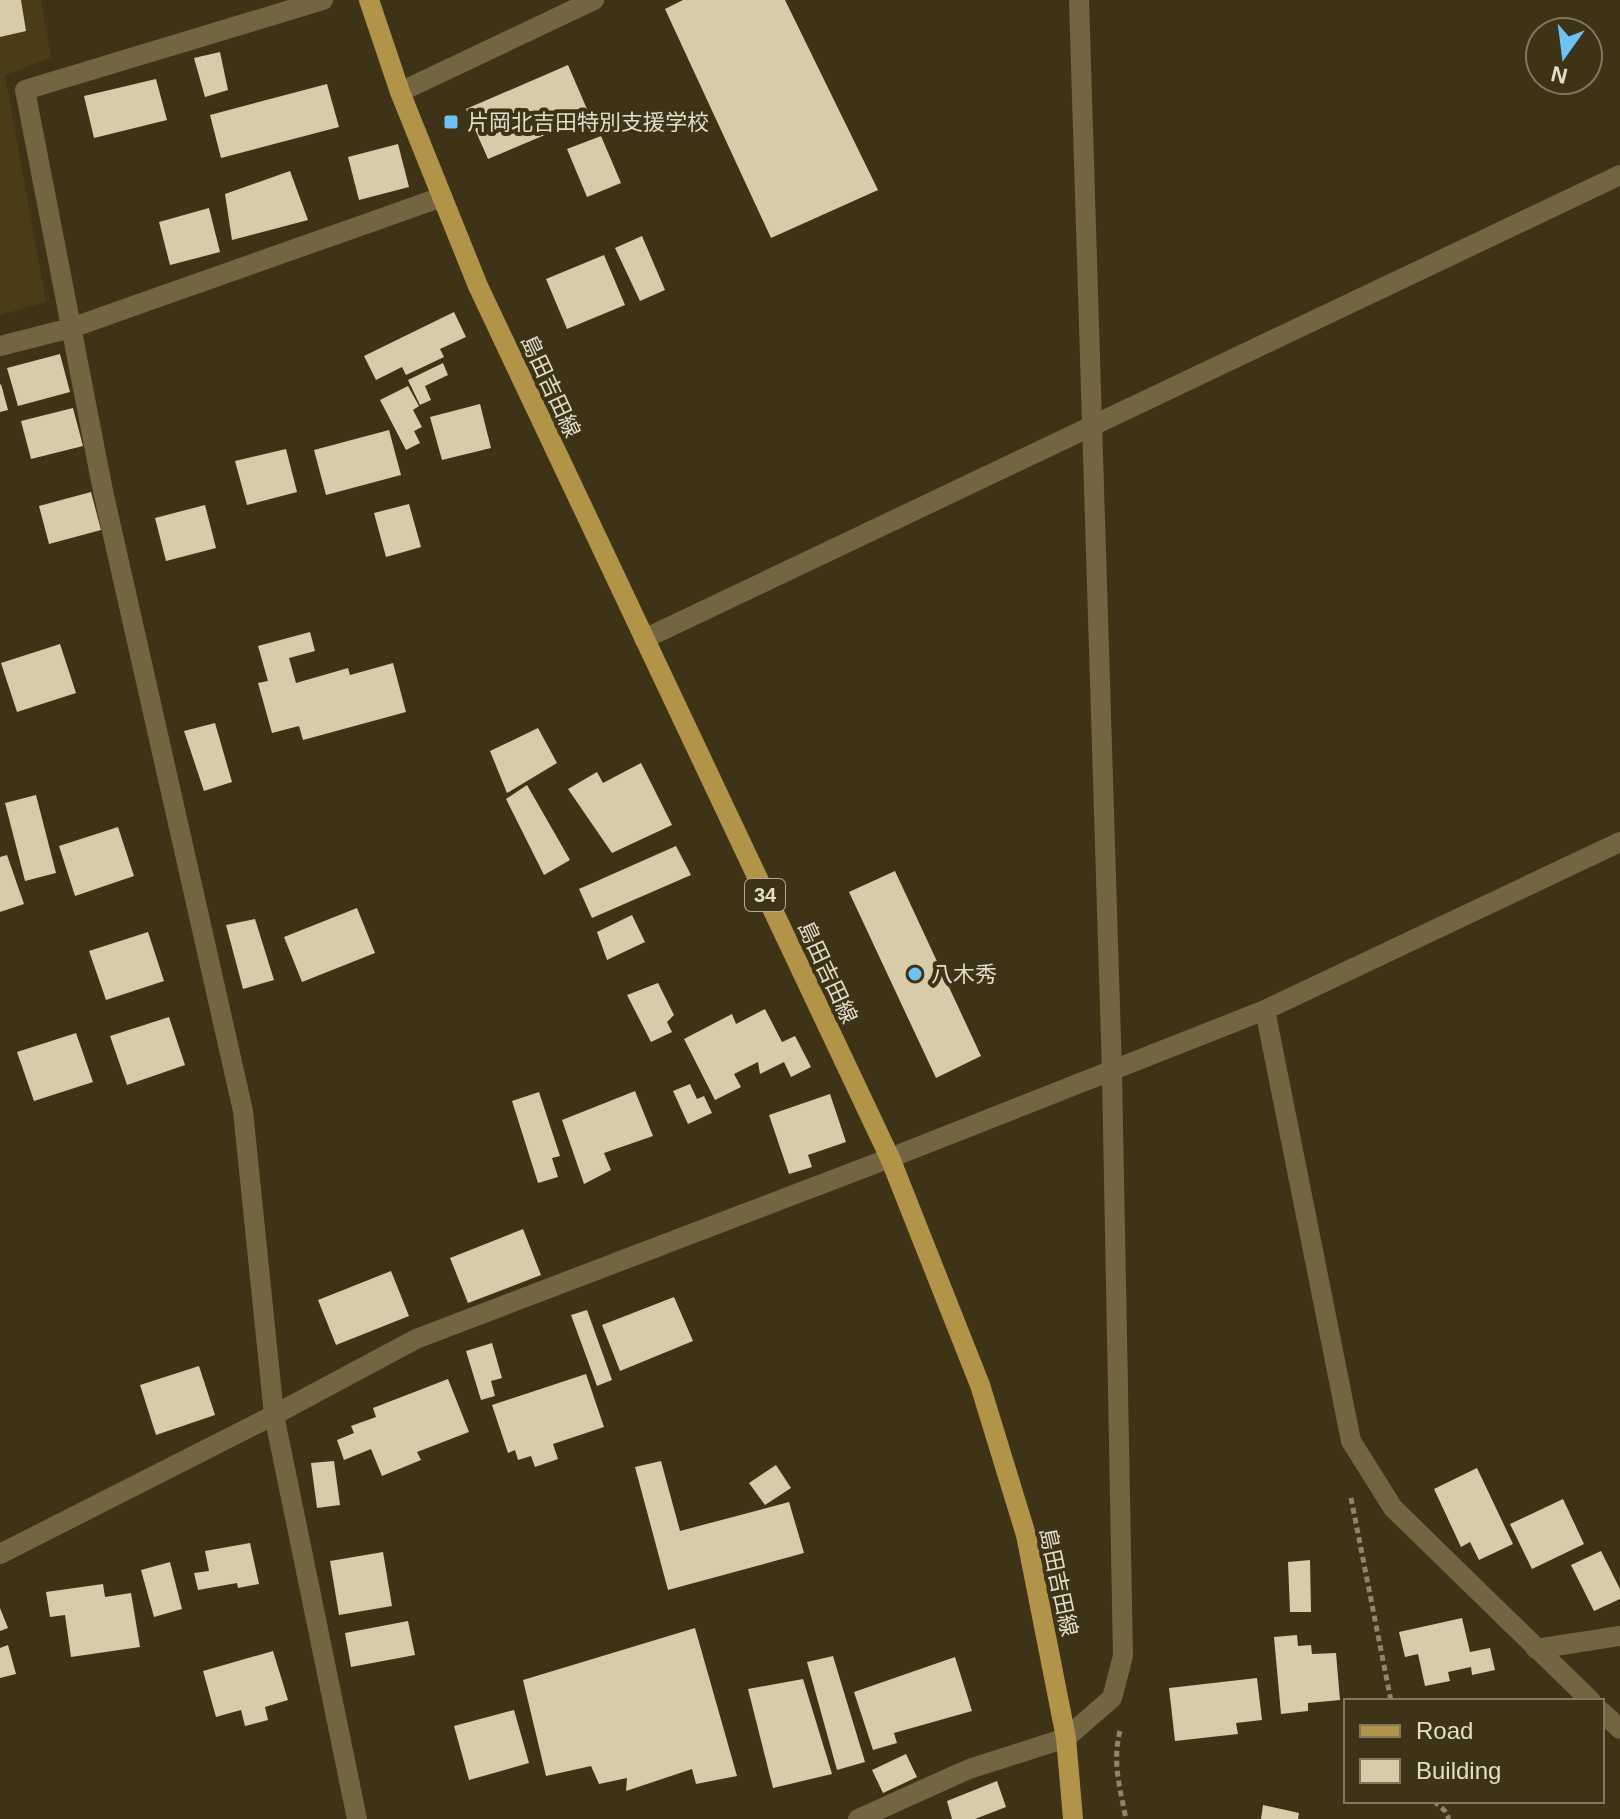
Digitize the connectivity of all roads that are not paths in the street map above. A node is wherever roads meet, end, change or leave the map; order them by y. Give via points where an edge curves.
1 (323, 0) edge
2 (369, 0) edge
3 (594, 0) edge
4 (1079, 0) edge
5 (400, 92) junction
6 (1620, 175) edge
7 (442, 197) junction
8 (71, 328) junction
9 (0, 346) edge
10 (1091, 426) junction
11 (644, 639) junction
12 (1620, 842) edge
13 (1265, 1010) junction
14 (1112, 1072) junction
15 (890, 1158) junction
16 (274, 1415) junction
17 (0, 1554) edge
18 (1620, 1636) edge
19 (1536, 1649) junction
20 (1589, 1699) edge
21 (1604, 1714) edge
22 (1620, 1729) edge
23 (1066, 1738) junction
24 (357, 1819) edge
25 (858, 1819) edge
26 (1073, 1819) edge

1 - 8 street via 25,90
2 - 5 main road, 島田吉田線 / 34
3 - 5 street
4 - 10 street
5 - 7 main road, 島田吉田線 / 34
6 - 10 street
7 - 8 street
7 - 11 main road, 島田吉田線 / 34 via 478,286
8 - 9 street
8 - 16 street via 243,1111
10 - 11 street
10 - 14 street
11 - 15 main road, 島田吉田線 / 34
12 - 13 street
13 - 14 street
13 - 19 street via 1351,1441 1393,1508
14 - 15 street
14 - 23 street via 1123,1656 1112,1698
15 - 16 street via 416,1339
15 - 23 main road, 島田吉田線 / 34 via 980,1385 1026,1535
16 - 17 street
16 - 24 street
18 - 19 street
19 - 20 street
21 - 22 street
23 - 25 street via 969,1769
23 - 26 main road, 島田吉田線 / 34

